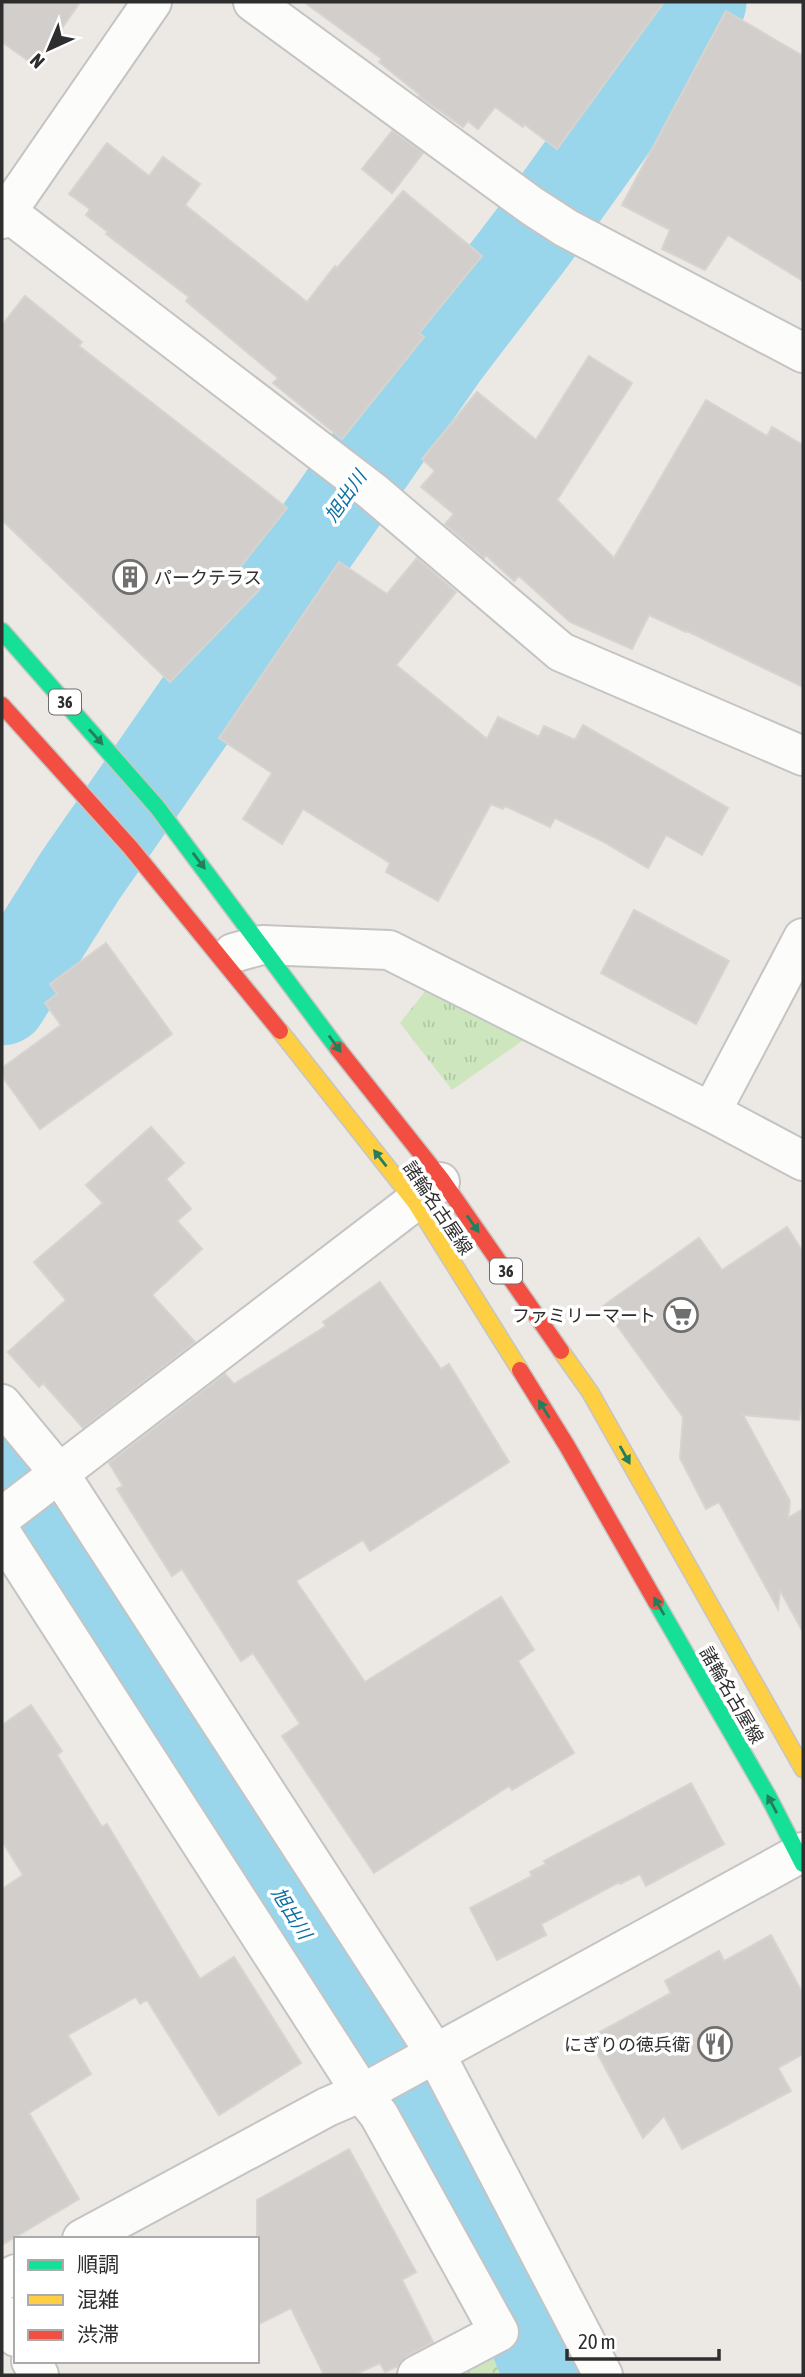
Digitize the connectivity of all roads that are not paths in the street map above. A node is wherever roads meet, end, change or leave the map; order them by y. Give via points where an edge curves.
1 (152, 2) edge
2 (253, 2) edge
3 (4, 216) edge
4 (803, 353) edge
5 (6, 643) edge
6 (2, 705) edge
7 (803, 756) edge
8 (803, 938) edge
9 (262, 945) junction
10 (221, 956) junction
11 (711, 1112) junction
12 (803, 1161) edge
13 (428, 1191) junction
14 (2, 1404) edge
15 (50, 1480) junction
16 (4, 1521) edge
17 (803, 1769) edge
18 (802, 1857) edge
19 (396, 2074) junction
20 (86, 2237) edge
21 (2, 2314) edge
22 (14, 2334) edge
23 (417, 2375) edge
24 (603, 2375) edge

1 - 3 street
2 - 4 street via 566,228
3 - 7 street via 372,492 561,652
5 -> 9 main road, 諸輪名古屋線 / 36 via 158,807
6 - 10 main road, 諸輪名古屋線 / 36
8 - 11 street
9 - 10 street
9 - 11 street via 389,950
9 -> 13 main road, 諸輪名古屋線 / 36 via 371,1093
13 -> 10 main road, 諸輪名古屋線 / 36
11 - 12 street
13 - 15 street
13 -> 17 main road, 諸輪名古屋線 / 36 via 590,1392
18 -> 13 main road, 諸輪名古屋線 / 36 via 567,1447
14 - 15 street
15 - 16 street
15 - 19 street
16 - 19 street
18 - 19 street
19 - 20 street
19 - 23 street via 379,2115 499,2332
19 - 24 street
21 - 22 street

